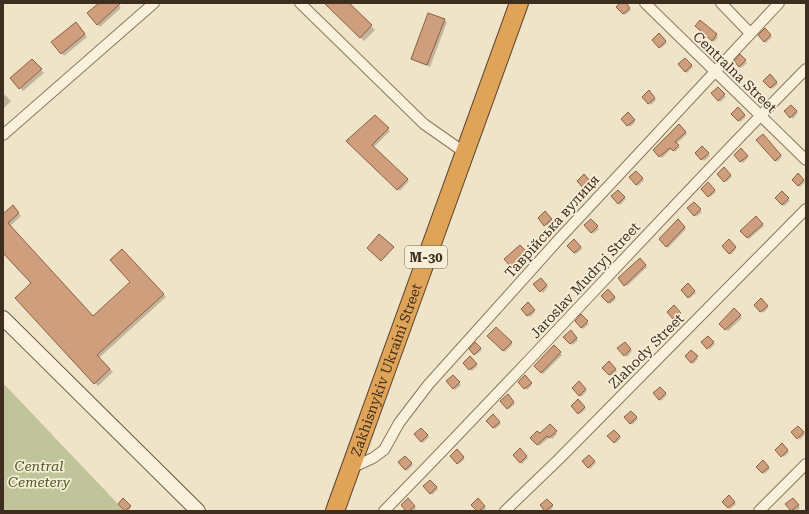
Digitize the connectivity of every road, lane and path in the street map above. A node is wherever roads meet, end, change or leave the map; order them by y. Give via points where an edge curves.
1 (154, 3) edge
2 (300, 3) edge
3 (519, 3) edge
4 (645, 3) edge
5 (721, 3) edge
6 (779, 3) edge
7 (750, 33) junction
8 (806, 69) edge
9 (714, 70) junction
10 (761, 115) junction
11 (3, 135) edge
12 (464, 152) junction
13 (806, 160) edge
14 (806, 209) edge
15 (3, 318) edge
16 (806, 464) edge
17 (351, 468) junction
18 (511, 509) edge
19 (198, 511) edge
20 (335, 511) edge
21 (384, 511) edge
22 (759, 511) edge

1 - 11 street
2 - 12 street via 424,124
3 - 12 highway, Zakhisnykiv Ukraini Street / М-30
4 - 9 street, Centralna Street
5 - 7 street
6 - 7 street, Таврійська вулиця
7 - 9 street, Таврійська вулиця
8 - 10 street, Jaroslav Mudryj Street
9 - 10 street, Centralna Street
9 - 17 street, Таврійська вулиця via 428,385 399,423 384,450
10 - 13 street, Centralna Street
10 - 21 street, Jaroslav Mudryj Street via 444,451
12 - 17 highway, Zakhisnykiv Ukraini Street / М-30
14 - 18 street, Zlahody Street
15 - 19 main road
16 - 22 street
17 - 20 highway, Zakhisnykiv Ukraini Street / М-30

